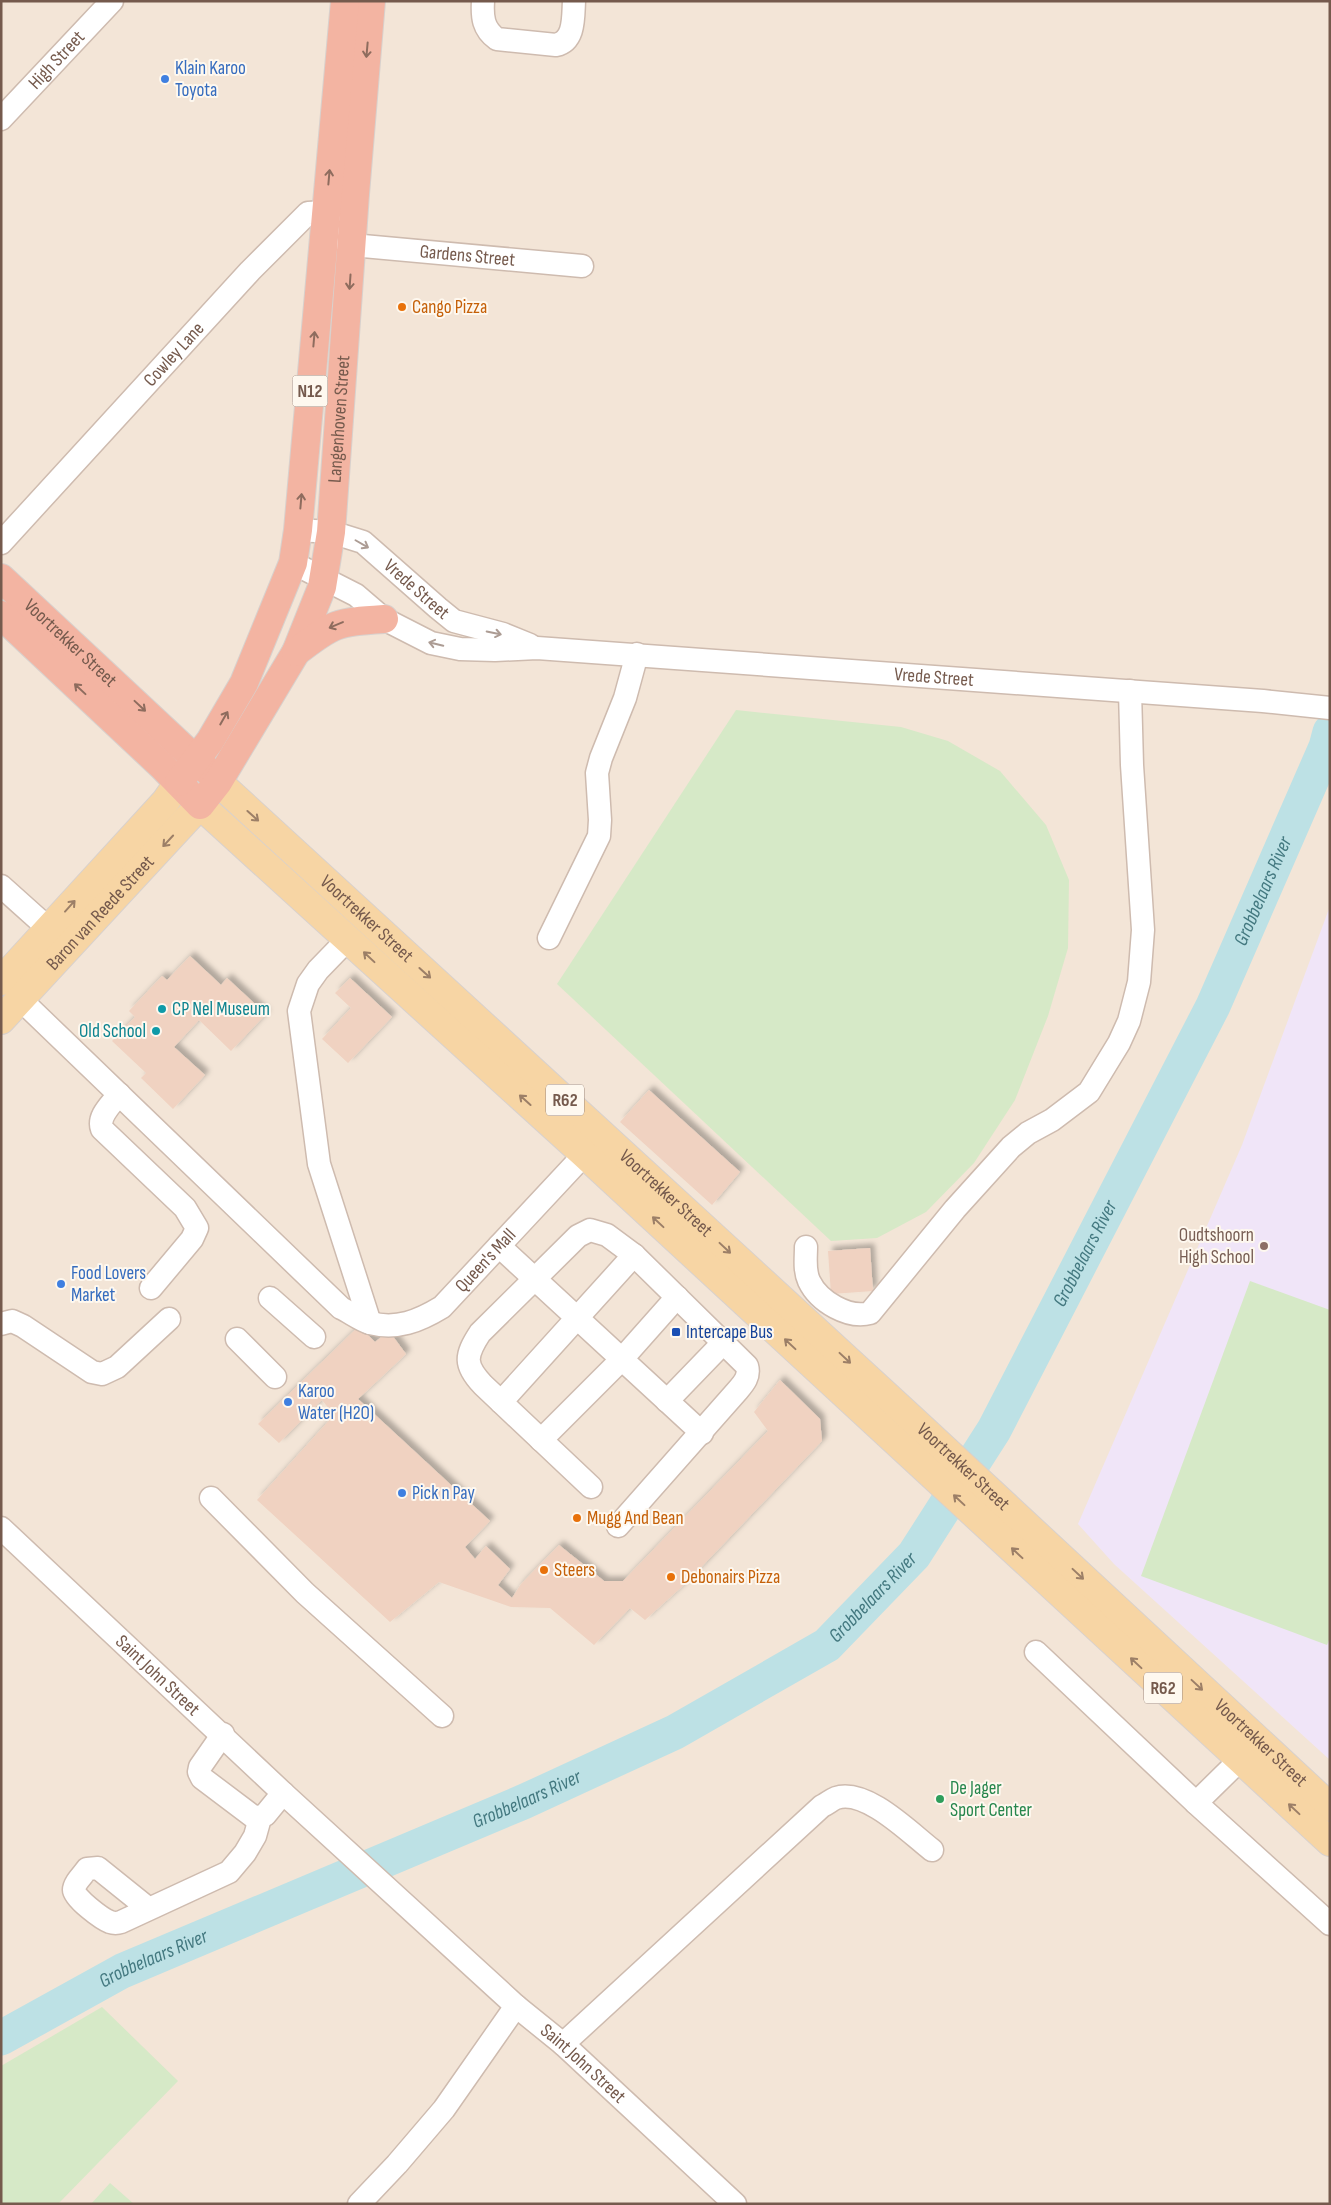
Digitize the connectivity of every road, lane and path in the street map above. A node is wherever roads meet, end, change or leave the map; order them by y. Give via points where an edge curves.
1 (112, 1) edge
2 (345, 1) edge
3 (371, 1) edge
4 (483, 1) edge
5 (574, 1) edge
6 (1, 119) edge
7 (325, 212) junction
8 (352, 245) junction
9 (582, 266) dead end
10 (298, 530) junction
11 (330, 532) junction
12 (1, 543) edge
13 (293, 563) junction
14 (1, 578) edge
15 (324, 580) junction
16 (1, 615) edge
17 (384, 619) junction
18 (537, 648) junction
19 (296, 652) junction
20 (637, 654) junction
21 (1130, 691) junction
22 (1330, 708) edge
23 (197, 759) junction
24 (179, 782) junction
25 (218, 782) junction
26 (200, 805) junction
27 (1, 886) edge
28 (48, 929) junction
29 (349, 938) junction
30 (549, 938) dead end
31 (11, 990) edge
32 (1, 1020) edge
33 (120, 1094) junction
34 (594, 1144) junction
35 (499, 1246) junction
36 (806, 1247) dead end
37 (634, 1254) junction
38 (535, 1278) junction
39 (151, 1288) dead end
40 (677, 1297) junction
41 (270, 1298) dead end
42 (577, 1318) junction
43 (169, 1319) dead end
44 (370, 1322) junction
45 (1, 1324) edge
46 (314, 1337) dead end
47 (237, 1339) dead end
48 (723, 1343) junction
49 (622, 1359) junction
50 (275, 1377) dead end
51 (667, 1401) junction
52 (501, 1402) junction
53 (702, 1433) junction
54 (541, 1440) junction
55 (591, 1486) dead end
56 (211, 1498) dead end
57 (618, 1526) dead end
58 (1, 1528) edge
59 (1036, 1652) dead end
60 (442, 1716) dead end
61 (223, 1734) junction
62 (1249, 1751) junction
63 (284, 1793) junction
64 (1196, 1803) junction
65 (1330, 1807) edge
66 (260, 1818) junction
67 (1330, 1842) edge
68 (932, 1850) dead end
69 (149, 1909) dead end
70 (1330, 1924) edge
71 (516, 2006) junction
72 (562, 2044) junction
73 (359, 2204) edge
74 (735, 2204) edge

1 - 6 street, High Street
7 -> 2 highway, Langenhoven Street / N12
3 -> 8 highway, Langenhoven Street / N12
4 - 5 street via 482,18 497,39 556,45 568,38 572,29
7 - 8 street via 337,236
10 -> 7 highway, Langenhoven Street / N12
7 - 12 street, Cowley Lane via 308,213 286,232
8 - 9 street, Gardens Street
8 -> 11 highway, Langenhoven Street / N12
10 - 11 street, Vrede Street
10 - 13 highway, Langenhoven Street / N12
11 - 15 highway, Langenhoven Street / N12
11 -> 18 street, Vrede Street via 363,542 454,621 503,634
13 - 15 street, Vrede Street
23 -> 13 highway, Langenhoven Street / N12 via 244,683
14 -> 23 highway, Voortrekker Street
15 - 17 street, Vrede Street via 356,595
15 - 19 highway, Langenhoven Street / N12
24 -> 16 highway, Voortrekker Street
18 -> 17 street, Vrede Street via 460,649 431,643
17 -> 19 highway via 341,623 323,631
18 - 20 street, Vrede Street
19 - 25 highway, Langenhoven Street / N12
20 - 21 street, Vrede Street
20 - 30 street via 625,698 597,773 599,836
21 - 22 street, Vrede Street
21 - 36 street via 1143,930 1139,982 1128,1021 1107,1065 1089,1092 1011,1147 967,1194 870,1313 861,1316 848,1313 819,1293 809,1282
23 - 24 highway, N12
23 - 25 highway, Voortrekker Street / R62
24 - 26 highway, Voortrekker Street
28 -> 24 main road, Baron van Reede Street via 165,802
25 - 26 highway, Langenhoven Street
25 -> 34 main road, Voortrekker Street / R62
26 - 29 main road, Voortrekker Street / R62
26 -> 31 main road, Baron van Reede Street
27 - 28 street
28 - 31 main road, Baron van Reede Street
34 -> 29 main road, Voortrekker Street / R62
29 - 44 street via 308,984 299,1011 319,1164
31 - 32 main road, Baron van Reede Street
31 - 33 street, Queen's Mall
33 - 39 street via 101,1119 102,1129 185,1208 197,1228 192,1239
33 - 44 street, Queen's Mall via 341,1308
34 - 35 street, Queen's Mall
62 -> 34 main road, Voortrekker Street / R62 via 995,1533 890,1436
34 -> 62 main road, Voortrekker Street / R62 via 911,1418 1017,1516
35 - 38 street
35 - 44 street, Queen's Mall via 442,1307 404,1326
37 - 38 street via 607,1235 590,1230 578,1236
37 - 40 street
37 - 42 street
38 - 42 street
38 - 52 street via 480,1333 470,1349 471,1372
40 - 48 street
40 - 49 street
41 - 46 street
42 - 49 street
42 - 52 street
43 - 45 street via 117,1367 102,1374 92,1372 23,1326 12,1322
47 - 50 street
48 - 51 street
48 - 53 street via 747,1366 749,1372 746,1380
49 - 51 street
49 - 54 street
51 - 53 street
52 - 54 street
53 - 57 street
54 - 55 street
56 - 60 street via 305,1593
58 - 61 street, Saint John Street
59 - 64 street
61 - 63 street, Saint John Street
61 - 66 street via 199,1772 202,1778 250,1816
62 - 64 street
62 - 65 main road, Voortrekker Street / R62
67 -> 62 main road, Voortrekker Street / R62
63 - 66 street
63 - 71 street, Saint John Street
64 - 70 street
66 - 69 street via 255,1836 230,1872
68 - 72 street via 883,1811 856,1797 837,1798 822,1806
71 - 72 street, Saint John Street
71 - 73 street via 444,2109
72 - 74 street, Saint John Street

